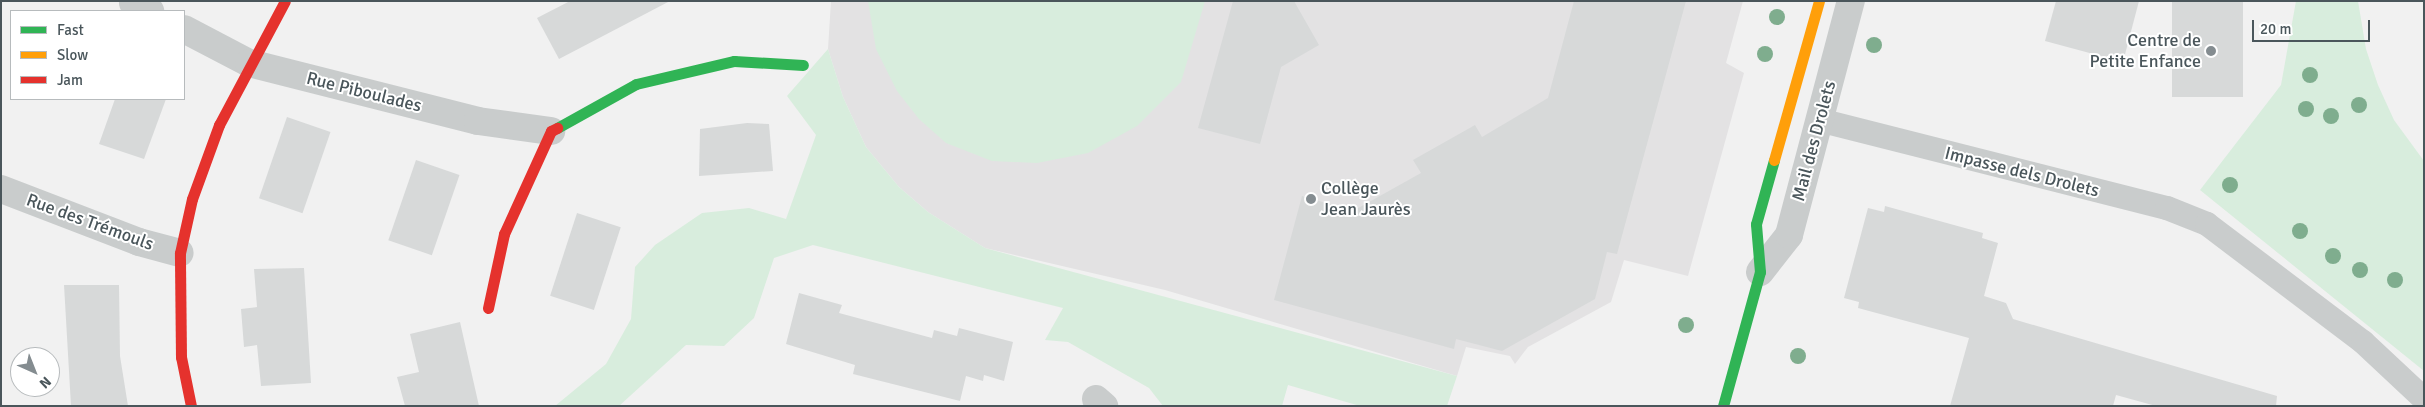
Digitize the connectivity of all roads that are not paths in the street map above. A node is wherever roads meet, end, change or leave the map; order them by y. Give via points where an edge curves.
1 (285, 1) edge
2 (1819, 1) edge
3 (1851, 1) edge
4 (185, 30) edge
5 (249, 63) junction
6 (803, 65) dead end
7 (1788, 114) junction
8 (1819, 120) junction
9 (551, 130) junction
10 (1, 188) edge
11 (180, 253) junction
12 (1760, 272) junction
13 (488, 308) dead end
14 (2424, 399) edge
15 (191, 406) edge
16 (1724, 406) edge

1 - 5 street
2 - 7 street, Mail des Drolets
3 - 8 street, Mail des Drolets
4 - 5 street, Rue Piboulades
5 - 9 street, Rue Piboulades via 478,121
5 - 11 street via 206,162
6 - 9 street via 734,61 636,84
7 - 8 street
7 - 12 street, Mail des Drolets via 1756,224
8 - 12 street, Mail des Drolets via 1789,235
8 - 14 lane, Impasse dels Drolets via 2167,208 2221,232 2363,342
9 - 13 street via 504,234
10 - 11 street, Rue des Trémouls via 139,242
11 - 15 street via 181,357
12 - 16 street, Mail des Drolets

